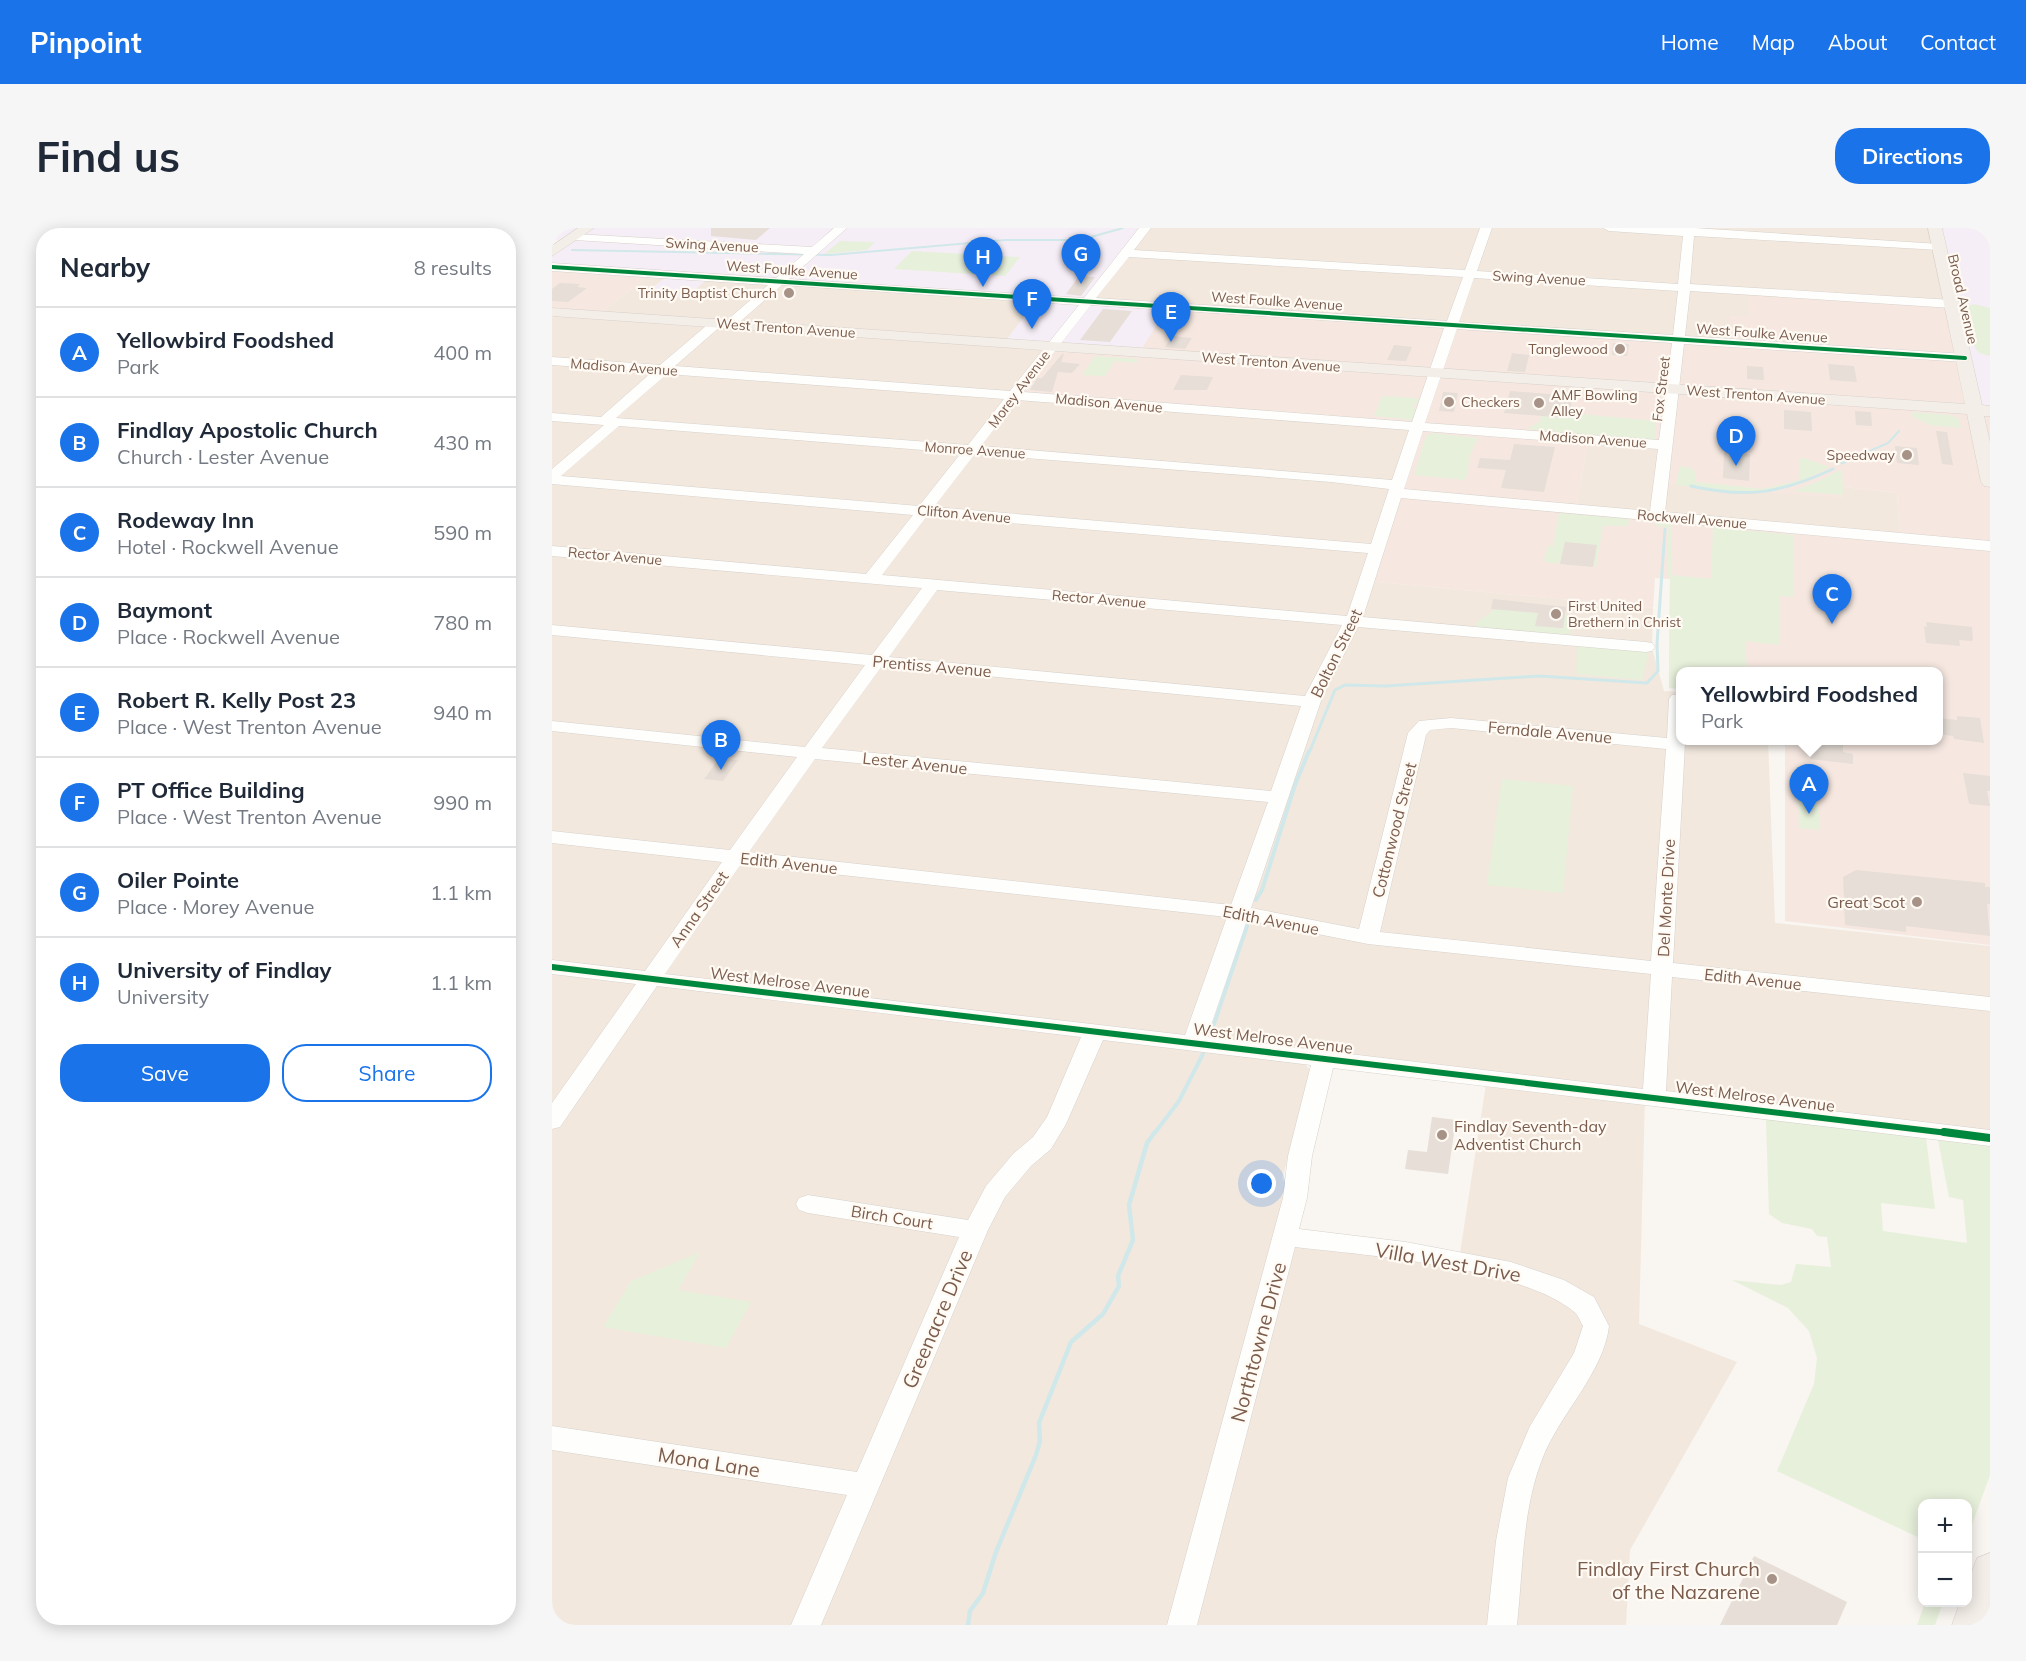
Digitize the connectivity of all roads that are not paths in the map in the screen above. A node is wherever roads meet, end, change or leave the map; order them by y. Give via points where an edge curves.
1 (587, 228) edge
2 (841, 228) edge
3 (1145, 228) edge
4 (1486, 228) edge
5 (1610, 228) edge
6 (1935, 228) edge
7 (1689, 230) edge
8 (574, 237) junction
9 (1939, 247) junction
10 (552, 252) edge
11 (1125, 253) junction
12 (810, 254) junction
13 (552, 267) edge
14 (1471, 274) junction
15 (779, 281) junction
16 (1684, 287) junction
17 (1088, 302) junction
18 (1952, 304) junction
19 (552, 312) edge
20 (724, 324) junction
21 (1452, 324) junction
22 (1679, 339) junction
23 (1050, 347) junction
24 (1965, 358) junction
25 (552, 361) edge
26 (664, 370) junction
27 (1434, 374) junction
28 (1672, 390) junction
29 (1014, 396) junction
30 (1982, 410) edge
31 (552, 417) edge
32 (610, 421) junction
33 (1417, 427) junction
34 (1666, 445) junction
35 (972, 450) junction
36 (552, 478) edge
37 (1990, 482) edge
38 (1396, 489) junction
39 (924, 511) junction
40 (1657, 516) junction
41 (1990, 546) edge
42 (1376, 549) junction
43 (552, 551) edge
44 (871, 578) junction
45 (933, 584) junction
46 (1352, 622) junction
47 (552, 630) edge
48 (1646, 647) dead end
49 (878, 661) junction
50 (1312, 702) junction
51 (1425, 725) joint
52 (552, 726) edge
53 (1676, 744) joint
54 (810, 753) junction
55 (1279, 798) junction
56 (552, 837) edge
57 (735, 857) junction
58 (1240, 912) junction
59 (1368, 938) junction
60 (552, 967) edge
61 (1662, 969) junction
62 (651, 979) junction
63 (1990, 1004) edge
64 (1095, 1031) junction
65 (1194, 1042) junction
66 (1324, 1058) junction
67 (560, 1097) edge
68 (1654, 1097) junction
69 (552, 1121) edge
70 (1990, 1138) edge
71 (808, 1204) dead end
72 (975, 1230) junction
73 (1285, 1237) junction
74 (552, 1438) edge
75 (866, 1486) junction
76 (1990, 1569) edge
77 (806, 1625) edge
78 (1182, 1625) edge
79 (1502, 1625) edge
80 (1971, 1625) edge

1 - 8 main road
2 - 12 street
3 - 11 street, Morey Avenue
4 - 14 street, Bolton Street
5 - 7 street
6 - 9 main road, Broad Avenue
7 - 9 street
7 - 16 street, Fox Street
8 - 10 main road
8 - 12 street, Swing Avenue
9 - 18 main road, Broad Avenue
11 - 14 street, Swing Avenue
11 - 17 street, Morey Avenue
12 - 15 street
13 - 15 street, West Foulke Avenue
14 - 16 street, Swing Avenue
14 - 21 street, Bolton Street
15 - 17 street, West Foulke Avenue
15 - 20 street
16 - 18 street, Swing Avenue
16 - 22 street, Fox Street
17 - 21 street, West Foulke Avenue
17 - 23 street, Morey Avenue
18 - 24 main road, Broad Avenue
19 - 20 main road, West Trenton Avenue
20 - 23 main road, West Trenton Avenue
20 - 26 street
21 - 22 street, West Foulke Avenue
21 - 27 street, Bolton Street
22 - 24 street, West Foulke Avenue
22 - 28 street, Fox Street
23 - 27 main road, West Trenton Avenue
23 - 29 street, Morey Avenue
24 - 30 main road, Broad Avenue
25 - 26 street, Madison Avenue
26 - 29 street, Madison Avenue
26 - 32 street
27 - 28 main road, West Trenton Avenue
27 - 33 street, Bolton Street
28 - 30 main road, West Trenton Avenue
28 - 34 street, Fox Street
29 - 33 street, Madison Avenue
29 - 35 street, Morey Avenue
30 - 37 main road, Broad Avenue
31 - 32 street, Monroe Avenue
32 - 35 street, Monroe Avenue
32 - 36 street
33 - 34 street, Madison Avenue
33 - 38 street, Bolton Street
34 - 40 street, Fox Street
35 - 38 street, Monroe Avenue via 1321,477
35 - 39 street, Morey Avenue
36 - 39 street, Clifton Avenue
38 - 40 street, Rockwell Avenue
38 - 42 street, Bolton Street
39 - 42 street, Clifton Avenue
39 - 44 street, Morey Avenue
40 - 41 street, Rockwell Avenue
42 - 46 street, Bolton Street
43 - 44 street, Rector Avenue
44 - 45 street, Rector Avenue
45 - 46 street, Rector Avenue
45 - 49 street, Anna Street
46 - 48 street, Rector Avenue
46 - 50 street, Bolton Street
47 - 49 street, Prentiss Avenue
49 - 50 street, Prentiss Avenue
49 - 54 street, Anna Street
50 - 55 street, Bolton Street
51 - 53 street, Ferndale Avenue via 1451,723
51 - 59 street, Cottonwood Street via 1417,733
52 - 54 street, Lester Avenue
53 - 61 street, Del Monte Drive
54 - 55 street, Lester Avenue
54 - 57 street, Anna Street
55 - 58 street, Bolton Street
56 - 57 street, Edith Avenue
57 - 58 street, Edith Avenue
57 - 62 street, Anna Street
58 - 59 street, Edith Avenue
58 - 65 street, Bolton Street
59 - 61 street, Edith Avenue
60 - 62 street, West Melrose Avenue
61 - 63 street, Edith Avenue
61 - 68 street, Del Monte Drive
62 - 64 street, West Melrose Avenue
62 - 67 street, Anna Street
64 - 65 street, West Melrose Avenue
64 - 72 street, Greenacre Drive via 1058,1118 1042,1143 1001,1185
65 - 66 street, West Melrose Avenue
66 - 68 street, West Melrose Avenue
66 - 73 street, Northtowne Drive via 1299,1156 1295,1198
67 - 69 street, Anna Street
68 - 70 street, West Melrose Avenue
71 - 72 street, Birch Court
72 - 75 street, Greenacre Drive
73 - 78 street, Northtowne Drive
73 - 79 street, Villa West Drive via 1511,1271 1570,1293 1590,1308 1596,1327 1591,1346 1537,1439 1521,1482
74 - 75 street, Mona Lane
75 - 77 street, Greenacre Drive
76 - 80 main road

